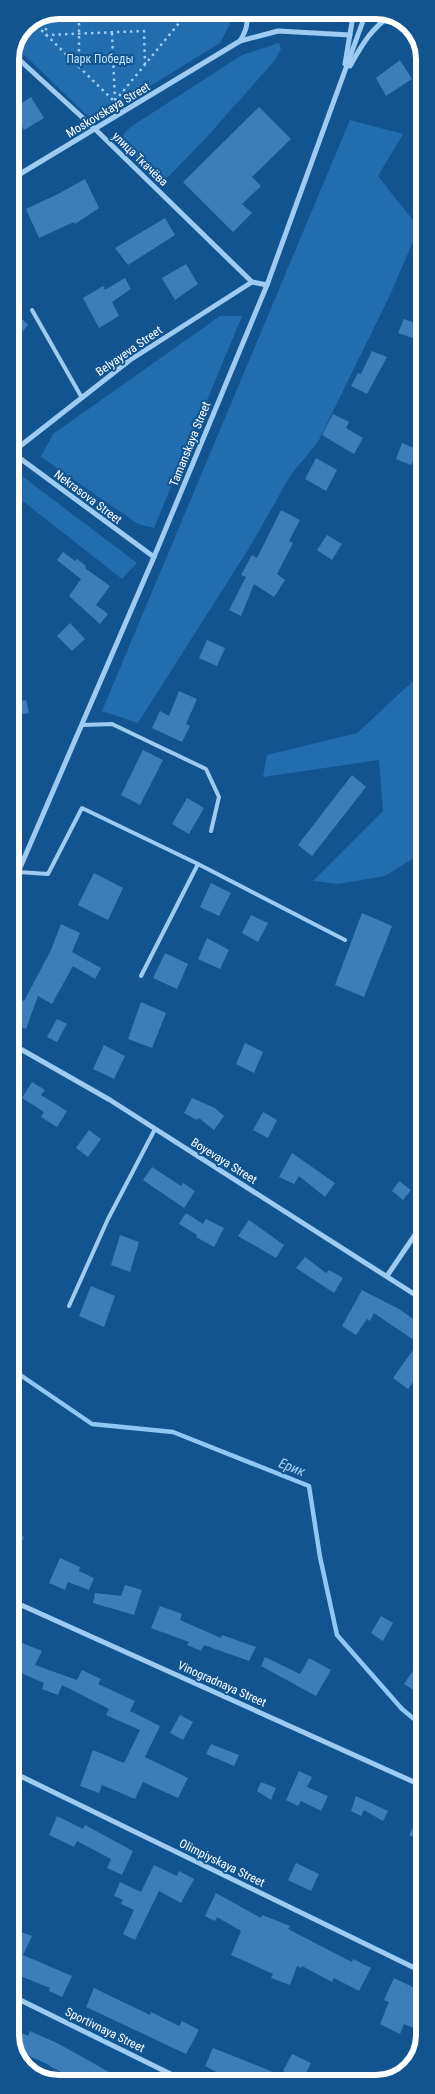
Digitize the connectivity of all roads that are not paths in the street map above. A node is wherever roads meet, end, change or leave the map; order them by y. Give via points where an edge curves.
1 (247, 19) edge
2 (353, 19) edge
3 (364, 19) edge
4 (384, 20) edge
5 (350, 35) junction
6 (240, 41) junction
7 (19, 59) edge
8 (342, 80) junction
9 (95, 129) junction
10 (19, 175) edge
11 (252, 282) junction
12 (267, 285) junction
13 (32, 310) dead end
14 (82, 398) junction
15 (19, 447) edge
16 (19, 459) edge
17 (154, 557) junction
18 (82, 725) junction
19 (211, 831) dead end
20 (198, 864) junction
21 (19, 867) edge
22 (19, 872) edge
23 (345, 940) dead end
24 (141, 976) dead end
25 (19, 1048) edge
26 (155, 1129) junction
27 (416, 1233) edge
28 (387, 1276) junction
29 (416, 1295) edge
30 (69, 1306) dead end
31 (19, 1604) edge
32 (19, 1775) edge
33 (416, 1783) edge
34 (416, 1969) edge
35 (19, 1999) edge
36 (173, 2075) edge

1 - 6 street via 246,31
2 - 5 street
3 - 8 street, Tamanskaya Street
4 - 8 street via 364,41
5 - 6 street, Moskovskaya Street via 278,31
5 - 8 street
6 - 9 street, Moskovskaya Street
7 - 9 street, улица Ткачёва
8 - 12 street, Tamanskaya Street
9 - 10 street, Moskovskaya Street
9 - 11 street, улица Ткачёва
11 - 12 street
11 - 14 street, Belyayeva Street via 130,360
12 - 17 street, Tamanskaya Street
13 - 14 lane
14 - 15 street, Belyayeva Street
16 - 17 street, Nekrasova Street
17 - 18 street, Tamanskaya Street
18 - 19 lane via 112,724 206,768 219,797
18 - 21 street, Tamanskaya Street
20 - 22 lane via 82,808 48,874
20 - 23 lane
20 - 24 lane
25 - 26 street, Boyevaya Street
26 - 28 street, Boyevaya Street
26 - 30 lane via 108,1219
27 - 28 street
28 - 29 street, Boyevaya Street
31 - 33 street, Vinogradnaya Street
32 - 34 street, Olimpiyskaya Street
35 - 36 street, Sportivnaya Street

